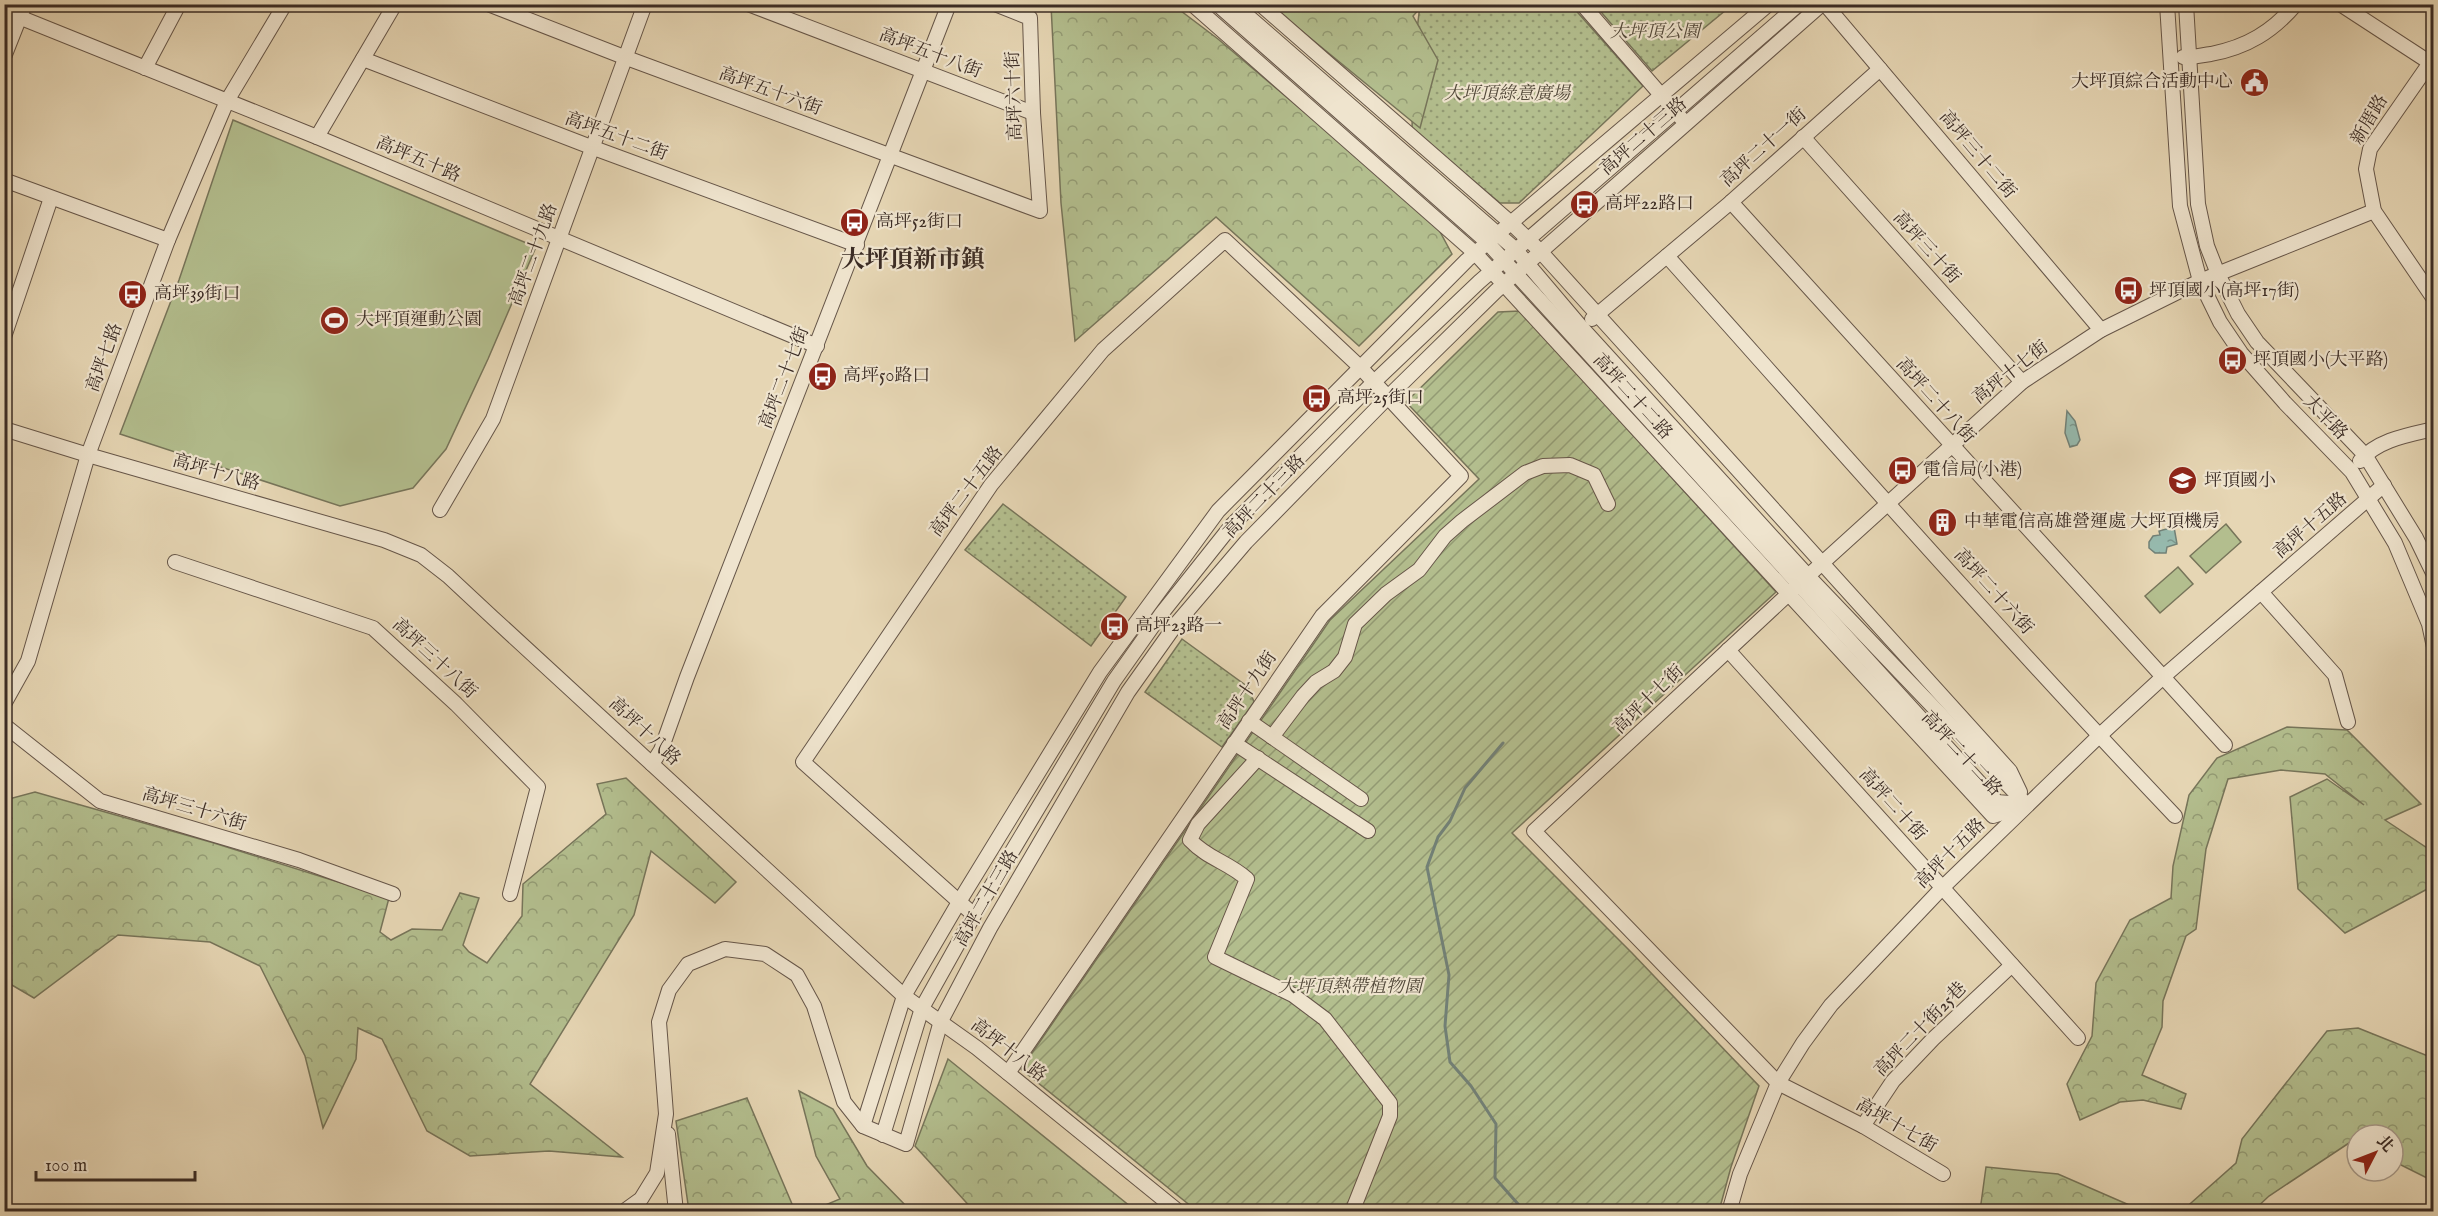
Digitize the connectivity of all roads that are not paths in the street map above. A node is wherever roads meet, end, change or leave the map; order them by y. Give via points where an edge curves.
1 (179, 4) edge
2 (285, 4) edge
3 (395, 4) edge
4 (488, 4) edge
5 (645, 4) edge
6 (748, 4) edge
7 (949, 4) edge
8 (994, 4) edge
9 (1192, 4) edge
10 (1217, 4) edge
11 (1234, 4) edge
12 (1260, 4) edge
13 (1582, 4) edge
14 (1769, 4) edge
15 (1799, 4) edge
16 (1824, 4) edge
17 (2167, 4) edge
18 (2186, 4) edge
19 (2296, 4) edge
20 (2340, 4) edge
21 (4, 11) edge
22 (23, 11) edge
23 (2171, 56) junction
24 (4, 57) edge
25 (624, 57) junction
26 (2189, 58) junction
27 (363, 59) junction
28 (2431, 60) edge
29 (145, 68) junction
30 (1880, 69) junction
31 (924, 71) junction
32 (1662, 94) junction
33 (227, 101) junction
34 (1676, 111) junction
35 (1033, 112) junction
36 (1687, 124) junction
37 (317, 137) junction
38 (1803, 137) junction
39 (591, 147) junction
40 (891, 156) junction
41 (4, 180) edge
42 (51, 198) junction
43 (1731, 202) junction
44 (1040, 211) joint
45 (2374, 211) junction
46 (1511, 223) junction
47 (1498, 233) junction
48 (559, 238) junction
49 (1527, 238) junction
50 (168, 240) junction
51 (1487, 243) junction
52 (857, 244) junction
53 (1515, 249) junction
54 (1540, 251) junction
55 (1475, 254) junction
56 (1667, 256) junction
57 (1503, 260) junction
58 (1528, 262) junction
59 (1491, 271) junction
60 (1516, 273) junction
61 (2218, 274) junction
62 (2200, 281) junction
63 (1504, 284) junction
64 (2433, 299) edge
65 (1597, 315) junction
66 (2101, 330) junction
67 (1572, 337) junction
68 (4, 338) edge
69 (817, 346) junction
70 (1360, 367) junction
71 (1374, 382) junction
72 (2022, 382) junction
73 (1388, 397) junction
74 (4, 429) edge
75 (2433, 429) edge
76 (1951, 445) junction
77 (88, 455) junction
78 (2365, 455) junction
79 (2352, 472) junction
80 (2384, 485) junction
81 (2368, 500) junction
82 (1888, 503) junction
83 (1608, 504) dead end
84 (440, 510) dead end
85 (176, 562) dead end
86 (1822, 563) junction
87 (2433, 575) edge
88 (1798, 585) junction
89 (2261, 592) junction
90 (2433, 647) edge
91 (1728, 650) junction
92 (2163, 677) junction
93 (4, 704) edge
94 (1250, 721) junction
95 (2348, 722) dead end
96 (4, 725) edge
97 (2099, 736) junction
98 (1272, 737) junction
99 (1234, 743) junction
100 (2225, 745) dead end
101 (1258, 758) junction
102 (652, 764) junction
103 (1361, 799) dead end
104 (2027, 805) junction
105 (2175, 816) dead end
106 (1368, 831) dead end
107 (1942, 888) junction
108 (393, 894) dead end
109 (510, 894) dead end
110 (959, 902) junction
111 (974, 915) junction
112 (2012, 965) junction
113 (904, 996) junction
114 (922, 1008) junction
115 (941, 1021) junction
116 (2078, 1038) dead end
117 (1008, 1073) junction
118 (1778, 1083) junction
119 (666, 1114) junction
120 (863, 1126) junction
121 (1863, 1126) junction
122 (883, 1135) junction
123 (1943, 1174) dead end
124 (623, 1212) edge
125 (676, 1212) edge
126 (1179, 1212) edge
127 (1352, 1212) edge
128 (1729, 1212) edge

1 - 29 street
2 - 33 street, 高坪七路
3 - 27 street
4 - 25 street, 高坪五十六街
5 - 25 street, 高坪二十九路
6 - 31 street, 高坪五十八街
7 - 31 street, 高坪二十七街
8 - 35 street, 高坪六十街 via 1030,18
9 - 55 street, 高坪二十二路
10 - 51 street, 高坪二十二路
11 - 47 street, 高坪二十二路
12 - 46 street, 高坪二十二路
13 - 32 street
14 - 32 street, 高坪二十三路
15 - 34 street, 高坪二十三路
16 - 30 street, 高坪三十二街
16 - 36 street, 高坪二十三路
17 - 23 street, 大平路
18 - 26 street, 大平路
19 - 26 street via 2264,35 2247,44
20 - 28 street
21 - 22 street, 高坪五十路
22 - 24 street
22 - 29 street, 高坪五十路
23 - 26 street
23 - 62 street, 大平路 via 2180,206
25 - 39 street, 高坪二十九路
25 - 40 street, 高坪五十六街
26 - 61 street, 大平路 via 2198,204
27 - 37 street
27 - 39 street, 高坪五十二街
28 - 45 street, 新厝路 via 2370,149 2366,169
29 - 33 street, 高坪五十路
30 - 38 street, 高坪二十一街
30 - 66 street, 高坪三十二街
31 - 35 street, 高坪五十八街
31 - 40 street, 高坪二十七街
32 - 34 street
32 - 46 street, 高坪二十三路
33 - 37 street, 高坪五十路
33 - 50 street, 高坪七路
34 - 36 street
34 - 49 street, 高坪二十三路
35 - 44 street, 高坪六十街
36 - 54 street, 高坪二十三路
37 - 48 street, 高坪五十路
38 - 43 street, 高坪二十一街
38 - 72 street, 高坪三十街
39 - 48 street, 高坪二十九路
39 - 52 street, 高坪五十二街
40 - 44 street, 高坪五十六街
40 - 52 street, 高坪二十七街
41 - 42 street
42 - 50 street
42 - 68 street
43 - 56 street, 高坪二十一街
43 - 76 street, 高坪二十八街
45 - 61 street
45 - 64 street, 新厝路
46 - 47 street, 高坪二十三路
46 - 49 street, 高坪二十二路
47 - 51 street, 高坪二十三路
47 - 53 street, 高坪二十二路
48 - 69 street, 高坪五十路
48 - 84 street, 高坪二十九路 via 493,419
49 - 53 street, 高坪二十三路
49 - 54 street, 高坪二十二路
50 - 77 street, 高坪七路
51 - 55 street, 高坪二十三路
51 - 57 street, 高坪二十二路
52 - 69 street, 高坪二十七街
53 - 57 street, 高坪二十三路
53 - 58 street, 高坪二十二路
54 - 58 street, 高坪二十三路
54 - 65 street, 高坪二十二路
55 - 59 street, 高坪二十二路
55 - 70 street, 高坪二十三路
56 - 65 street, 高坪二十一街
56 - 82 street, 高坪二十六街
57 - 59 street, 高坪二十三路
57 - 60 street, 高坪二十二路
58 - 60 street, 高坪二十三路
58 - 67 street, 高坪二十二路
59 - 63 street, 高坪二十二路
59 - 71 street, 高坪二十三路
60 - 63 street, 高坪二十三路
60 - 67 street, 高坪二十二路
61 - 62 street, 高坪十七街
61 - 78 street, 大平路 via 2257,342
62 - 66 street, 高坪十七街
62 - 79 street, 大平路 via 2220,322 2241,352
63 - 67 street, 高坪二十二路
63 - 73 street, 高坪二十三路
65 - 67 street, 高坪二十一街
65 - 86 street, 高坪二十二路
66 - 72 street, 高坪十七街
67 - 88 street, 高坪二十二路
67 - 88 street, 高坪二十二路
69 - 102 street, 高坪二十七街 via 661,750
70 - 71 street, 高坪十九街
70 - 110 street, 高坪二十三路 via 1211,520 1100,672
70 - 110 street, 高坪二十五路 via 1225,240 1103,350 991,485 803,762
71 - 73 street, 高坪十九街
71 - 111 street, 高坪二十三路 via 1232,525 1162,613 1114,681
72 - 76 street, 高坪十七街
73 - 94 street, 高坪十九街 via 1461,476 1322,616
73 - 115 street, 高坪二十三路 via 1246,542 1177,622 1128,692 990,928
74 - 77 street, 高坪十八路
75 - 78 street via 2384,443
76 - 82 street, 高坪十七街
76 - 92 street, 高坪二十八街
77 - 93 street, 高坪七路 via 28,661
77 - 102 street, 高坪十八路 via 384,540 421,555
78 - 79 street
78 - 80 street, 大平路
79 - 81 street, 大平路
80 - 81 street, 高坪十五路
80 - 87 street, 大平路
81 - 89 street, 高坪十五路
81 - 90 street, 大平路 via 2395,543 2429,624
82 - 86 street, 高坪十七街
82 - 97 street, 高坪二十六街
83 - 98 street via 1594,475 1570,465 1543,466 1525,473 1446,536 1419,570 1370,608 1355,624 1345,657 1334,672 1316,682
85 - 109 street, 高坪三十八街 via 373,628 456,704 538,787
86 - 88 street, 高坪十七街
86 - 104 street, 高坪二十二路 via 2010,771
88 - 91 street, 高坪十七街
88 - 104 street, 高坪二十二路
88 - 104 street, 高坪二十二路 via 1993,816
89 - 92 street, 高坪十五路
89 - 95 street via 2335,675
91 - 107 street, 高坪二十街
91 - 118 street, 高坪十七街 via 1534,831
92 - 97 street, 高坪十五路
92 - 100 street, 高坪二十八街
94 - 98 street
94 - 99 street, 高坪十九街
96 - 108 street, 高坪三十六街 via 100,801 299,860
97 - 104 street, 高坪十五路
97 - 105 street, 高坪二十六街
98 - 103 street
99 - 101 street
99 - 117 street, 高坪十九街
101 - 106 street
101 - 127 street via 1198,824 1191,840 1202,853 1234,867 1247,879 1215,957 1293,995 1325,1019 1390,1103 1390,1116
102 - 113 street, 高坪十八路
104 - 107 street, 高坪十五路
107 - 112 street, 高坪二十街
107 - 118 street, 高坪十五路 via 1830,1005
110 - 111 street, 高坪二十五路
110 - 113 street, 高坪二十三路
111 - 114 street, 高坪二十三路
112 - 116 street, 高坪二十街
112 - 121 street, 高坪二十街25巷 via 1893,1081
113 - 114 street, 高坪十八路
113 - 120 street, 高坪二十三路
114 - 115 street, 高坪十八路
114 - 122 street, 高坪二十三路
115 - 117 street, 高坪十八路
115 - 122 street, 高坪二十三路 via 906,1144
117 - 126 street, 高坪十八路
118 - 121 street, 高坪十七街
118 - 128 street, 高坪十五路 via 1740,1174
119 - 120 street via 659,1022 669,990 688,964 725,949 765,954 798,975 814,1006 844,1102
119 - 124 street via 657,1173 641,1198
119 - 125 street
120 - 122 street
121 - 123 street, 高坪十七街

